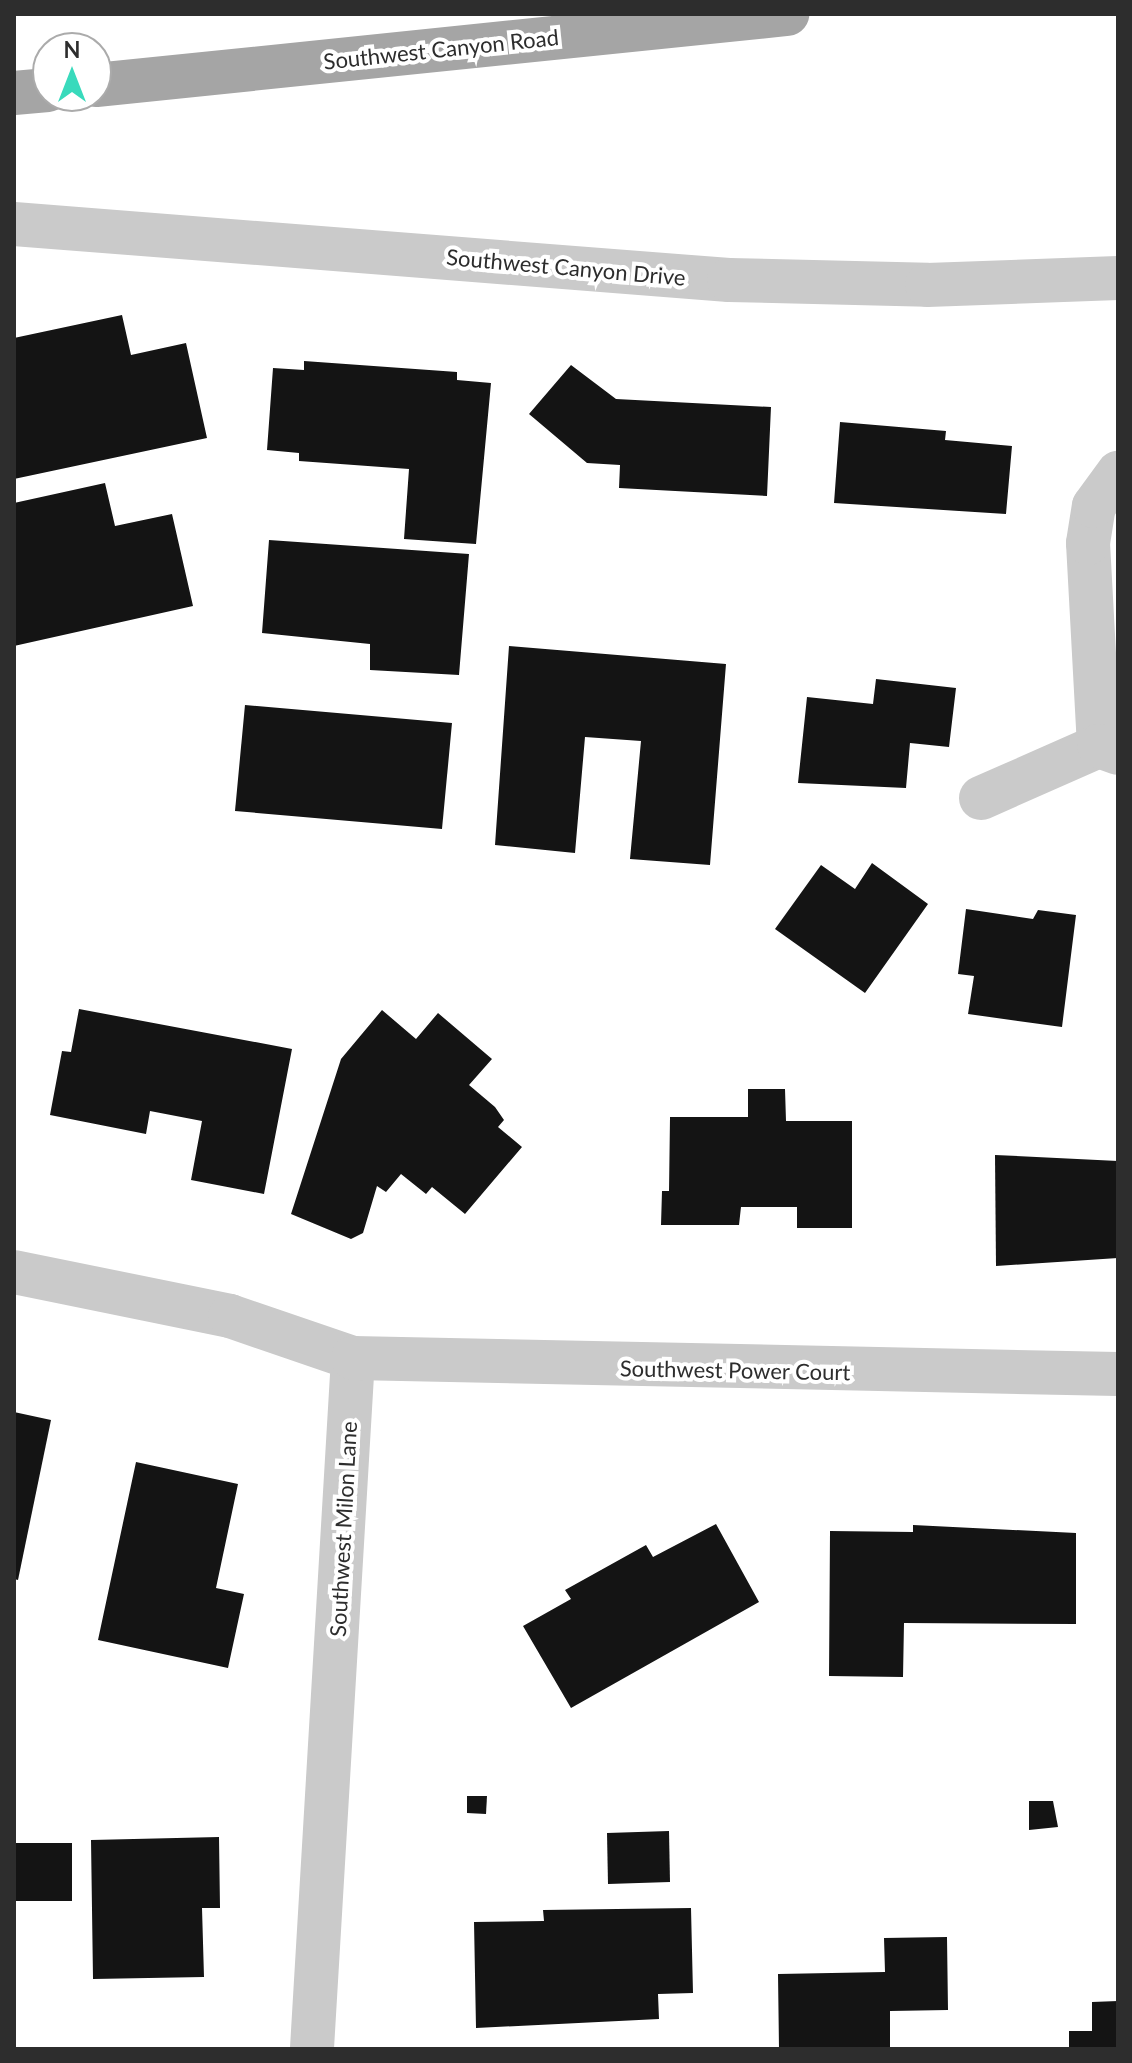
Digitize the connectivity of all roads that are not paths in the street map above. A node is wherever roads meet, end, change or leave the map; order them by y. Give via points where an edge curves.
1 (787, 14) edge
2 (112, 83) edge
3 (14, 224) edge
4 (1118, 278) edge
5 (1118, 473) edge
6 (1108, 749) edge
7 (981, 798) dead end
8 (14, 1272) edge
9 (353, 1358) junction
10 (1118, 1374) edge
11 (312, 2049) edge

1 - 2 main road, Southwest Canyon Road
3 - 4 street, Southwest Canyon Drive via 729,280 927,285
5 - 6 street via 1094,506 1088,543
6 - 7 street
8 - 9 street via 230,1316
9 - 10 street, Southwest Power Court
9 - 11 street, Southwest Milon Lane

